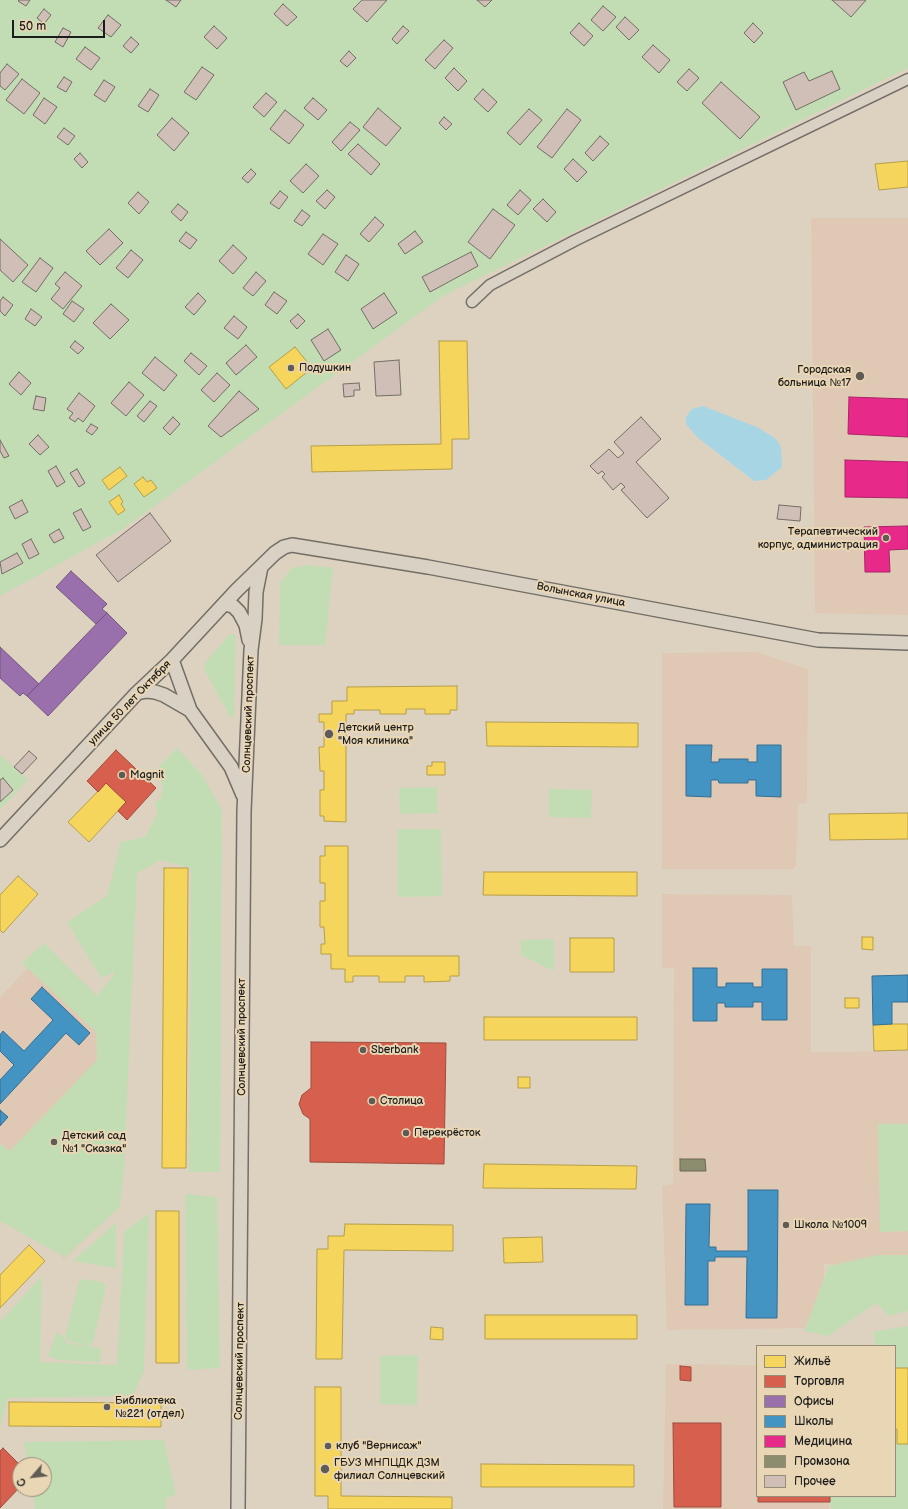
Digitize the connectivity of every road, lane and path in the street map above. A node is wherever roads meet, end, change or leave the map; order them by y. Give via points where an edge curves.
1 (908, 79) edge
2 (472, 302) dead end
3 (261, 567) junction
4 (224, 604) junction
5 (908, 643) edge
6 (251, 650) junction
7 (172, 660) junction
8 (137, 693) junction
9 (190, 710) junction
10 (244, 811) junction
11 (0, 840) edge
12 (238, 1509) edge

1 - 2 street via 576,240 490,284
3 - 4 street, улица 50 лет Октября
3 - 5 street, Волынская улица via 275,553 292,545 459,572 818,640
3 - 6 street, Солнцевский проспект
4 - 6 street via 233,606 240,612 246,625
4 - 7 street, улица 50 лет Октября
6 - 10 street, Солнцевский проспект
7 - 8 street, улица 50 лет Октября
7 - 9 street
8 - 9 street via 155,692
8 - 11 street, улица 50 лет Октября
9 - 10 street via 231,767 243,798
10 - 12 street, Солнцевский проспект

